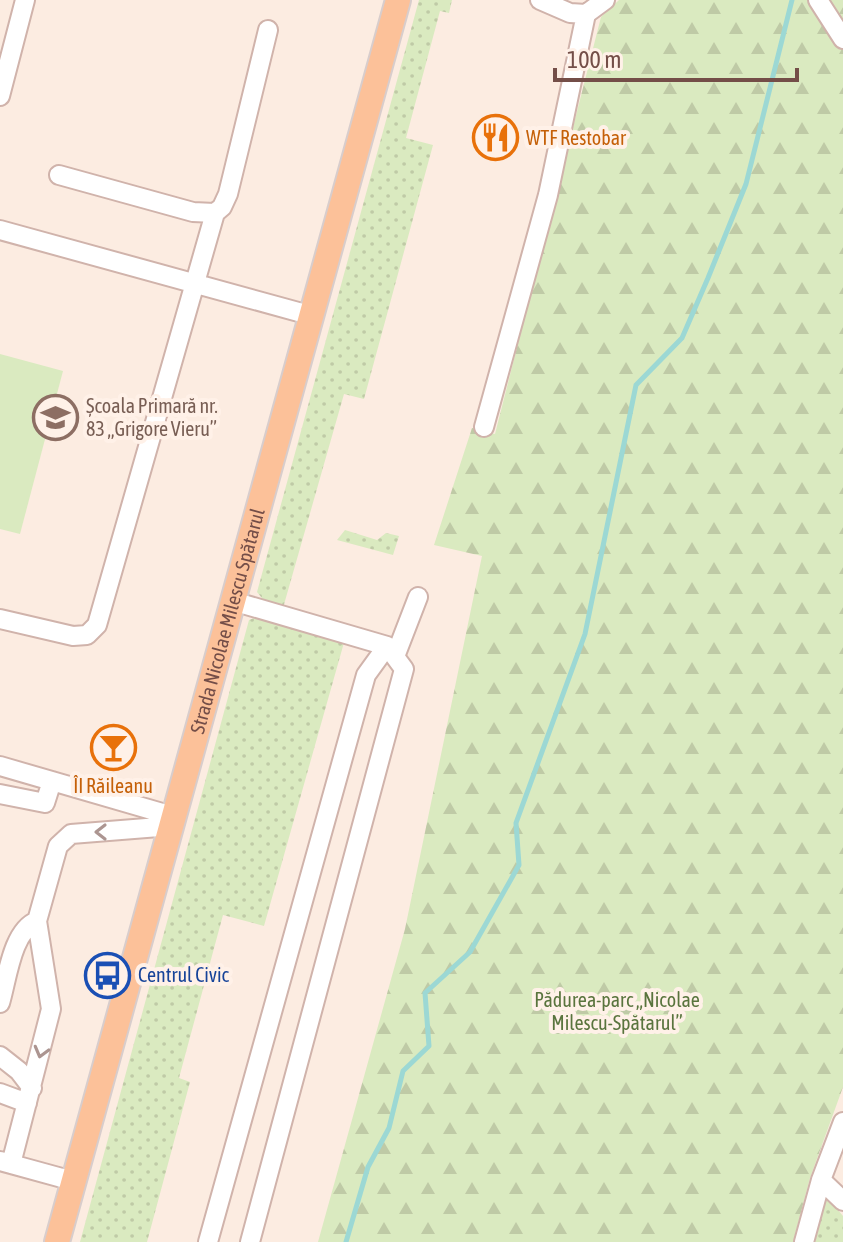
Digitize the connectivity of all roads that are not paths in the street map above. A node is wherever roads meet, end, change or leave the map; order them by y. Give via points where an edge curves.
1 (25, 0) edge
2 (398, 0) edge
3 (540, 0) edge
4 (605, 0) edge
5 (818, 0) edge
6 (586, 14) junction
7 (268, 30) dead end
8 (843, 39) edge
9 (0, 96) edge
10 (59, 175) dead end
11 (215, 213) junction
12 (0, 230) edge
13 (193, 281) junction
14 (313, 316) junction
15 (484, 427) dead end
16 (418, 597) dead end
17 (236, 602) junction
18 (0, 619) edge
19 (392, 650) junction
20 (0, 766) edge
21 (52, 781) junction
22 (0, 794) edge
23 (176, 817) junction
24 (37, 921) junction
25 (0, 1003) edge
26 (0, 1056) edge
27 (0, 1093) edge
28 (30, 1095) junction
29 (843, 1122) edge
30 (5, 1163) edge
31 (821, 1180) junction
32 (73, 1181) junction
33 (843, 1201) edge
34 (57, 1242) edge
35 (208, 1242) edge
36 (250, 1242) edge
37 (804, 1242) edge

1 - 9 street
2 - 14 main road, Strada Nicolae Milescu Spătarul
3 - 6 street
4 - 6 street
5 - 8 street
6 - 15 street via 548,195
7 - 11 street via 228,194
10 - 11 street via 193,212
11 - 13 street
12 - 13 street
13 - 14 street
13 - 18 street via 97,625 87,635 73,636
14 - 17 main road, Strada Nicolae Milescu Spătarul
16 - 19 street
17 - 19 street
17 - 23 main road, Strada Nicolae Milescu Spătarul
19 - 35 street via 366,675
19 - 36 street via 404,669
20 - 21 street
21 - 22 street via 45,803
21 - 23 street
23 -> 24 street via 159,827 86,832 64,839 54,856
23 - 32 main road, Strada Nicolae Milescu Spătarul
24 - 25 street via 19,939
24 -> 28 street via 51,1009
26 - 28 street via 19,1071
27 - 28 street
28 - 30 street
29 - 31 street
30 - 32 street
31 - 33 street
31 - 37 street
32 - 34 main road, Strada Nicolae Milescu Spătarul

